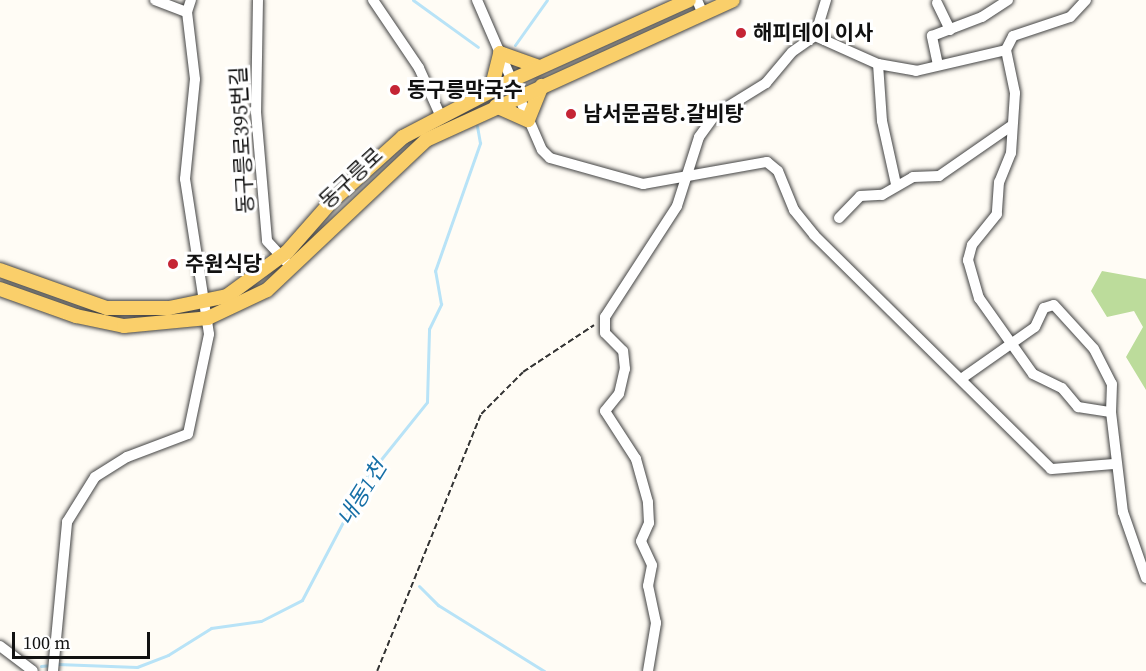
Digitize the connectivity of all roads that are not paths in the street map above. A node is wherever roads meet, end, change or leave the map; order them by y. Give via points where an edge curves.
1 (155, 0) edge
2 (191, 0) edge
3 (258, 0) edge
4 (373, 0) edge
5 (477, 0) edge
6 (689, 0) edge
7 (697, 0) edge
8 (733, 0) edge
9 (826, 0) edge
10 (1008, 0) edge
11 (1086, 0) edge
12 (937, 3) dead end
13 (187, 12) junction
14 (703, 14) junction
15 (950, 30) junction
16 (815, 36) junction
17 (1006, 50) junction
18 (500, 53) junction
19 (878, 64) junction
20 (938, 65) junction
21 (539, 67) junction
22 (512, 80) junction
23 (542, 86) junction
24 (491, 90) junction
25 (518, 96) junction
26 (496, 106) junction
27 (441, 117) junction
28 (528, 120) junction
29 (1011, 126) junction
30 (686, 174) junction
31 (896, 184) junction
32 (839, 218) dead end
33 (282, 256) junction
34 (292, 268) junction
35 (0, 270) edge
36 (0, 288) edge
37 (206, 302) junction
38 (208, 318) junction
39 (1011, 345) junction
40 (960, 380) junction
41 (1111, 412) junction
42 (1115, 464) junction
43 (1146, 578) edge
44 (0, 646) edge
45 (53, 665) edge
46 (33, 671) edge
47 (648, 671) edge

1 - 13 street
2 - 13 street
3 - 33 street, 동구릉로395번길 via 256,112 267,241
4 - 27 street via 419,68
5 - 18 street
6 - 21 main road, 동구릉로
7 - 14 street
8 - 14 main road, 동구릉로
9 - 16 street
10 - 15 street
11 - 17 street via 1070,16 1013,36
12 - 15 street
13 - 37 street via 195,79 185,179
14 - 23 main road, 동구릉로
15 - 20 street via 932,36
16 - 19 street
16 - 30 street via 792,52 766,83 716,114 699,137
17 - 20 street
17 - 29 street via 1015,93
18 - 21 main road
18 - 22 street
18 - 24 main road
19 - 20 street via 916,71
19 - 31 street via 882,121
21 - 22 main road, 동구릉로
22 - 24 main road, 동구릉로
22 - 25 street
23 - 25 main road, 동구릉로
23 - 28 main road
24 - 27 main road, 동구릉로
25 - 26 main road, 동구릉로
25 - 28 street
26 - 28 main road
26 - 34 main road, 동구릉로 via 426,140
27 - 33 main road, 동구릉로 via 379,157
28 - 30 street via 550,158 634,184
29 - 31 street via 939,176
29 - 39 street via 997,214 972,245 968,260 980,298
30 - 40 street via 760,162 774,165 814,235
30 - 47 street via 677,206 605,317 605,333 623,351 625,369 619,394 605,411 636,459 648,502 649,523 640,541 652,565 648,586 656,623
31 - 32 street via 882,195 847,204
33 - 34 street, 동구릉로395번길
33 - 37 main road, 동구릉로 via 249,283
34 - 38 main road, 동구릉로 via 267,290
35 - 37 main road, 동구릉로 via 107,308 169,308
36 - 38 main road, 동구릉로 via 76,316 124,326
37 - 38 street
38 - 45 street via 188,434 127,457 95,477 67,522
39 - 40 street
39 - 41 street via 1033,374 1062,388 1078,407
39 - 41 street via 1035,327 1044,308 1054,304 1094,349 1112,384
40 - 42 street via 1051,469
41 - 42 street
42 - 43 street via 1132,548
44 - 46 street

